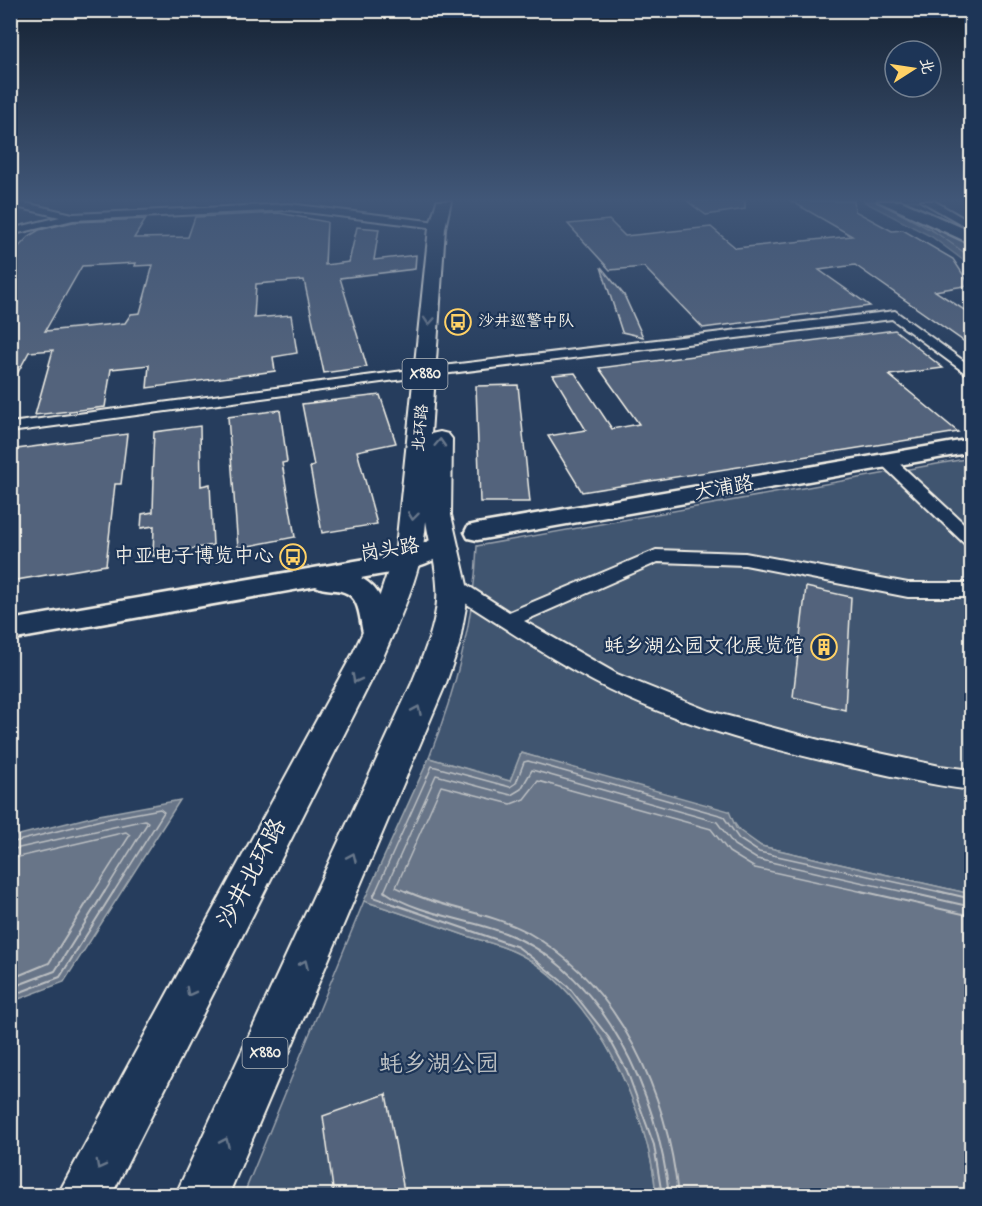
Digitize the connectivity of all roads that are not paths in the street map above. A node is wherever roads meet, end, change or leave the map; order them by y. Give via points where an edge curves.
1 (436, 257) edge
2 (447, 257) edge
3 (434, 371) junction
4 (972, 374) edge
5 (10, 428) edge
6 (972, 446) edge
7 (886, 460) junction
8 (477, 532) dead end
9 (972, 541) edge
10 (442, 543) junction
11 (408, 554) junction
12 (295, 582) junction
13 (452, 585) junction
14 (972, 590) edge
15 (10, 614) edge
16 (508, 620) junction
17 (10, 630) edge
18 (377, 636) junction
19 (972, 780) edge
20 (83, 1196) edge
21 (201, 1196) edge

1 -> 3 main road, 北环路 / X880
2 - 3 main road, 北环路 / X880
3 - 4 street via 895,315
3 - 5 street
10 -> 3 main road, 北环路 / X880
3 -> 11 main road, 北环路 / X880
6 - 7 street, 大浦路
7 - 8 street, 大浦路
7 - 9 street
10 - 11 street, 岗头路
10 - 13 main road, X880
11 - 12 street, 岗头路
11 - 15 street, 岗头路
11 - 18 main road, 沙井北环路 / X880
12 - 17 street, 岗头路
12 - 18 street via 354,584 366,593 372,605
13 - 16 street
21 -> 13 main road, X880 via 443,645
14 - 16 street via 908,590 746,559 656,556
16 - 19 street via 598,674 709,721 750,734
18 -> 20 main road, 沙井北环路 / X880

